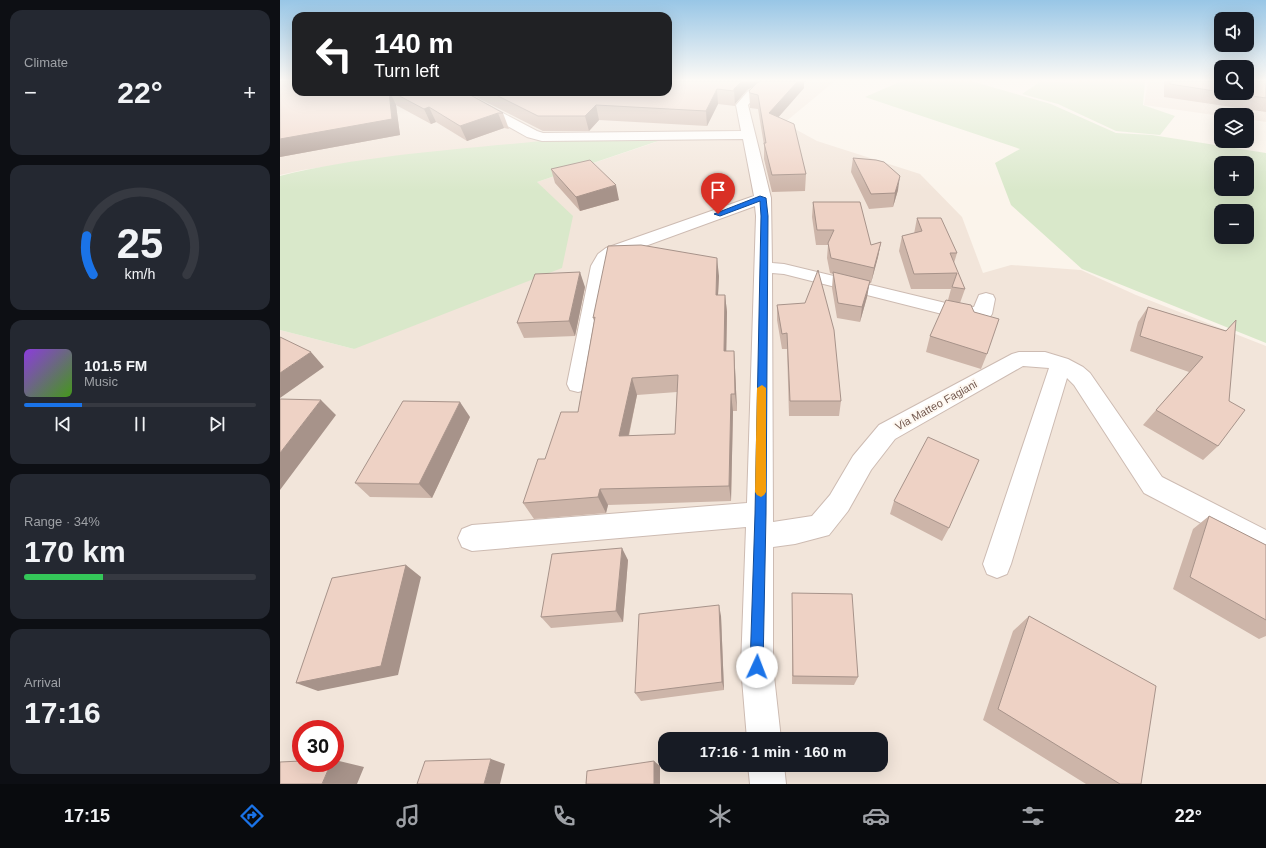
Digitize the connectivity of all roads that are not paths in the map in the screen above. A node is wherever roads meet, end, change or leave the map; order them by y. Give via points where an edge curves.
1 (502, 118) edge
2 (744, 118) edge
3 (747, 135) junction
4 (762, 198) junction
5 (763, 267) junction
6 (986, 299) dead end
7 (1061, 364) junction
8 (578, 384) dead end
9 (760, 525) junction
10 (472, 538) dead end
11 (1266, 544) edge
12 (996, 564) dead end
13 (763, 732) edge
14 (767, 772) edge
15 (768, 784) edge

1 - 3 street via 542,137
2 - 3 street
3 - 4 street
4 - 5 street
4 - 8 street via 612,252 604,258 600,266
5 - 6 street via 784,269 958,312 982,314
5 - 9 street
7 - 9 street, Via Matteo Fagiani via 1040,358 1019,359 887,432 862,463 838,503 820,526 795,532
7 - 11 street, Via Matteo Fagiani via 1073,369 1082,379 1153,485
7 - 12 street
9 - 10 street, Via Matteo Fagiani
9 - 13 street via 757,667
14 - 15 street

